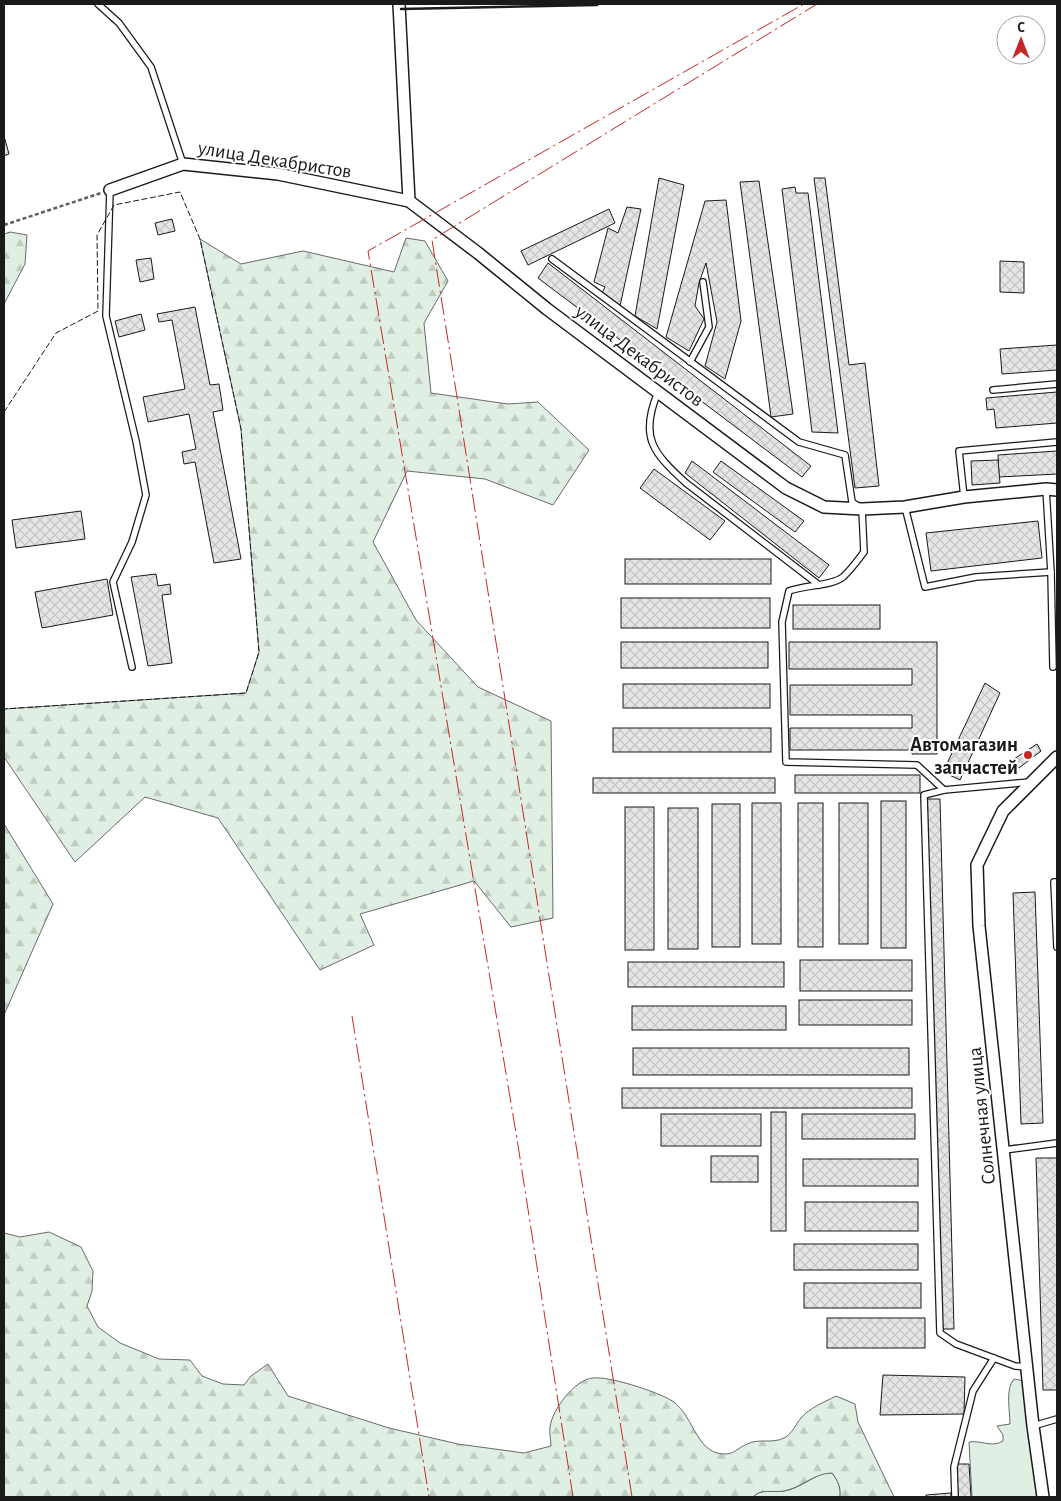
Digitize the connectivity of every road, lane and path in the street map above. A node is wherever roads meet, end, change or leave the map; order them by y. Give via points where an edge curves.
1 (98, 4) edge
2 (399, 4) edge
3 (183, 164) junction
4 (110, 190) junction
5 (409, 201) junction
6 (4, 224) edge
7 (552, 259) dead end
8 (703, 282) dead end
9 (690, 362) junction
10 (1057, 384) edge
11 (993, 390) dead end
12 (658, 392) junction
13 (1057, 442) edge
14 (1052, 490) edge
15 (964, 497) junction
16 (905, 507) junction
17 (862, 510) junction
18 (1051, 572) junction
19 (819, 585) junction
20 (1053, 667) dead end
21 (132, 668) dead end
22 (1057, 758) edge
23 (1032, 782) junction
24 (944, 790) junction
25 (1057, 882) edge
26 (1057, 947) edge
27 (1057, 1143) edge
28 (1004, 1150) junction
29 (994, 1358) junction
30 (1027, 1367) junction
31 (1057, 1419) edge
32 (1033, 1426) junction
33 (955, 1497) edge
34 (1043, 1497) edge

1 - 3 lane via 119,23 151,67
2 - 5 street
3 - 4 street, улица Декабристов
3 - 5 street, улица Декабристов via 278,174
4 - 6 path
4 - 21 lane via 106,316 146,495 132,542 113,582
5 - 12 street, улица Декабристов
7 - 9 lane
8 - 9 lane via 709,327
9 - 17 lane via 799,442 845,455 852,502
10 - 11 lane
12 - 17 street, улица Декабристов via 786,488 824,507
12 - 19 lane via 651,410 649,434 657,453 686,483
13 - 15 lane via 959,451
14 - 15 street, улица Декабристов
14 - 18 lane
15 - 16 street, улица Декабристов
16 - 17 street, улица Декабристов
16 - 18 lane via 925,586 976,577
17 - 19 lane via 864,552 842,578
18 - 20 lane
19 - 24 lane via 789,591 782,622 786,762 917,765
22 - 23 street, Солнечная улица
23 - 24 lane
23 - 28 street, Солнечная улица via 1003,811 977,865 980,926
24 - 29 lane via 924,795 940,1333 956,1344
25 - 26 lane via 1054,882
27 - 28 lane
28 - 30 street, Солнечная улица
29 - 30 lane
29 - 33 lane via 973,1392 954,1467
30 - 32 street, Солнечная улица
31 - 32 lane
32 - 34 street, Солнечная улица

